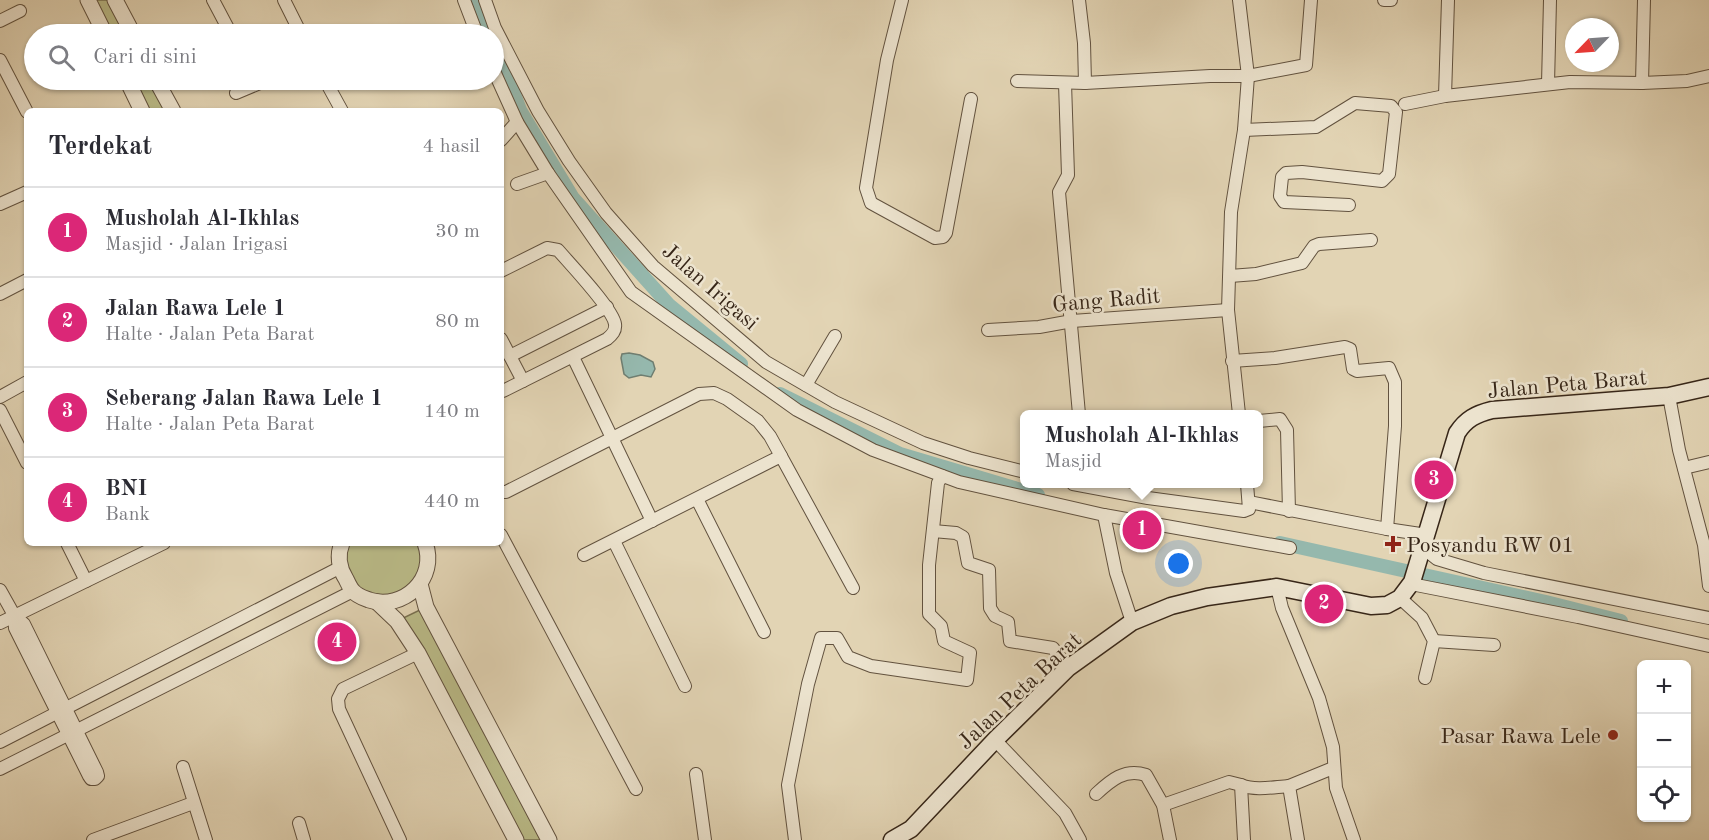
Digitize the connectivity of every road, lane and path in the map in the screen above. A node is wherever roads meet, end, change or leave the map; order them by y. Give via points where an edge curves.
1 (88, 0) edge
2 (115, 0) edge
3 (213, 0) edge
4 (284, 0) edge
5 (464, 0) edge
6 (485, 0) edge
7 (902, 0) edge
8 (1079, 0) edge
9 (1239, 0) edge
10 (1311, 0) edge
11 (1384, 0) edge
12 (1390, 0) edge
13 (1448, 0) edge
14 (1550, 0) edge
15 (1644, 0) edge
16 (20, 11) dead end
17 (0, 21) edge
18 (100, 24) edge
19 (128, 24) edge
20 (226, 24) edge
21 (296, 24) edge
22 (473, 24) edge
23 (494, 24) edge
24 (504, 45) edge
25 (0, 60) edge
26 (1248, 76) junction
27 (1709, 76) edge
28 (1017, 81) dead end
29 (1065, 83) junction
30 (1085, 83) junction
31 (1642, 83) junction
32 (1548, 84) junction
33 (132, 90) edge
34 (161, 90) edge
35 (242, 90) edge
36 (330, 90) edge
37 (503, 90) edge
38 (236, 93) dead end
39 (1445, 96) junction
40 (971, 99) dead end
41 (1405, 104) dead end
42 (25, 108) edge
43 (141, 108) edge
44 (170, 108) edge
45 (340, 108) edge
46 (517, 122) junction
47 (1244, 130) junction
48 (504, 137) edge
49 (548, 173) junction
50 (518, 184) dead end
51 (24, 193) edge
52 (0, 204) edge
53 (1349, 205) dead end
54 (1371, 240) dead end
55 (504, 270) edge
56 (1230, 276) junction
57 (24, 282) edge
58 (0, 294) edge
59 (606, 308) junction
60 (1228, 310) junction
61 (1072, 321) junction
62 (988, 330) dead end
63 (835, 336) dead end
64 (504, 345) edge
65 (510, 356) junction
66 (573, 357) junction
67 (1232, 361) junction
68 (523, 381) junction
69 (24, 384) edge
70 (806, 385) junction
71 (1709, 387) edge
72 (504, 390) edge
73 (0, 396) edge
74 (1669, 396) junction
75 (0, 410) edge
76 (1079, 410) edge
77 (1238, 410) edge
78 (1263, 421) edge
79 (612, 439) junction
80 (782, 456) junction
81 (24, 457) edge
82 (1709, 462) edge
83 (1684, 468) junction
84 (1020, 471) edge
85 (942, 476) junction
86 (1100, 488) edge
87 (1248, 488) edge
88 (504, 494) edge
89 (697, 499) junction
90 (1249, 502) junction
91 (1289, 511) junction
92 (1104, 515) junction
93 (651, 521) junction
94 (1387, 529) junction
95 (933, 531) junction
96 (504, 541) edge
97 (614, 541) junction
98 (1424, 544) junction
99 (68, 546) edge
100 (158, 546) edge
101 (342, 546) edge
102 (424, 546) edge
103 (1290, 548) dead end
104 (1707, 551) edge
105 (584, 555) dead end
106 (339, 568) junction
107 (86, 581) junction
108 (1411, 583) junction
109 (420, 584) junction
110 (1709, 586) edge
111 (1277, 587) junction
112 (852, 588) dead end
113 (0, 590) edge
114 (353, 591) junction
115 (1585, 596) junction
116 (1400, 598) junction
117 (377, 602) junction
118 (14, 615) junction
119 (1578, 616) junction
120 (1709, 618) edge
121 (1132, 622) junction
122 (0, 623) edge
123 (764, 632) dead end
124 (1434, 641) junction
125 (1494, 645) dead end
126 (1709, 646) edge
127 (418, 653) junction
128 (1068, 668) junction
129 (1425, 678) dead end
130 (685, 686) dead end
131 (61, 709) junction
132 (72, 731) junction
133 (995, 740) junction
134 (0, 742) edge
135 (183, 767) dead end
136 (1333, 768) junction
137 (0, 769) edge
138 (696, 774) dead end
139 (1241, 785) junction
140 (1289, 786) junction
141 (636, 789) dead end
142 (1096, 794) dead end
143 (193, 803) junction
144 (1163, 805) junction
145 (299, 823) dead end
146 (93, 840) edge
147 (206, 840) edge
148 (304, 840) edge
149 (400, 840) edge
150 (516, 840) edge
151 (549, 840) edge
152 (705, 840) edge
153 (795, 840) edge
154 (892, 840) edge
155 (1080, 840) edge
156 (1170, 840) edge
157 (1244, 840) edge
158 (1298, 840) edge
159 (1354, 840) edge

1 - 18 street
2 - 19 street
3 - 20 street
4 - 21 street
5 - 22 street
6 - 23 street, Jalan Irigasi
7 - 40 street via 887,60 866,188 872,203 935,238 943,237
8 - 30 street
9 - 26 street
10 - 26 street via 1306,65
11 - 12 street
13 - 39 street
14 - 32 street
15 - 31 street
16 - 17 street
24 - 70 street, Jalan Irigasi via 569,160 606,213 653,267 766,362
25 - 42 street
26 - 30 street
26 - 47 street
27 - 31 street
28 - 29 street
29 - 30 street
29 - 61 street via 1068,175 1059,192
31 - 32 street
32 - 39 street
33 - 43 street
34 - 44 street
35 - 38 street
36 - 45 street
37 - 46 street
39 - 41 street
46 - 48 street
46 - 49 street
47 - 53 street via 1316,127 1355,103 1390,105 1396,112 1389,174 1382,181 1302,172 1282,177 1280,196 1284,202
47 - 56 street via 1231,212
49 - 50 street
49 - 85 street via 631,292 796,410 873,450
51 - 52 street
54 - 56 street via 1319,244 1302,263
55 - 59 street via 547,248 558,250
56 - 60 street
57 - 58 street
59 - 65 street
59 - 66 street via 614,319 613,334
60 - 61 street, Gang Radit
60 - 67 street
61 - 62 street, Gang Radit
61 - 76 street
63 - 70 street
64 - 65 street
65 - 68 street
66 - 68 street
66 - 79 street
67 - 77 street
67 - 94 street via 1345,347 1350,349 1353,369 1389,368 1395,382 1395,426
68 - 72 street
69 - 73 street
70 - 84 street, Jalan Irigasi via 923,443
71 - 74 main road, Jalan Peta Barat
74 - 83 street
74 - 98 main road, Jalan Peta Barat via 1492,410 1465,421 1457,433
75 - 81 street
78 - 91 street via 1280,419 1287,430
79 - 80 street via 699,394 714,393 758,421
79 - 88 street
79 - 93 street
80 - 89 street
80 - 112 street
82 - 83 street
83 - 104 street
85 - 92 street
85 - 95 street
86 - 90 street via 1244,511 1249,509
87 - 90 street
89 - 93 street
89 - 123 street
90 - 91 street
91 - 94 street
92 - 103 street
92 - 121 street via 1116,573
93 - 97 street
94 - 98 street
95 - 128 street via 963,537 968,563 989,570 990,608 995,616 1008,622 1010,641 1053,648
95 - 153 street via 929,614 941,626 944,641 970,652 967,681 871,666 848,657 837,638 821,638 789,785
96 - 141 street
97 - 105 street
97 - 130 street
98 - 108 main road, Jalan Peta Barat
98 - 115 street via 1437,559
99 - 107 street
100 - 107 street
101 - 106 street
102 - 109 street via 427,564
104 - 110 street
106 - 114 street
106 - 131 street
107 - 118 street
108 - 116 main road, Jalan Peta Barat
108 - 119 street
109 - 117 street via 404,598
109 - 151 street via 426,607
111 - 116 main road, Jalan Peta Barat via 1371,606 1387,605
111 - 121 main road, Jalan Peta Barat via 1207,597
111 - 136 street via 1319,698 1333,747
113 - 118 street
114 - 117 street
114 - 132 street
115 - 119 street
115 - 120 street
116 - 124 street via 1422,618
117 - 127 street via 397,621
118 - 122 street
118 - 131 street via 15,628
119 - 126 street
121 - 128 main road, Jalan Peta Barat
124 - 125 street
124 - 129 street
127 - 149 street via 343,689 338,699 339,709
127 - 150 street
128 - 133 main road, Jalan Peta Barat
131 - 132 street
131 - 134 street
132 - 137 street
133 - 154 main road, Jalan Peta Barat via 910,829
133 - 155 street via 1065,813
135 - 143 street
136 - 140 street
136 - 159 street
138 - 152 street
139 - 140 street via 1261,789
139 - 144 street via 1229,782
139 - 157 street
140 - 158 street
142 - 144 street via 1113,778 1136,772 1146,775
143 - 146 street
143 - 147 street
144 - 156 street
145 - 148 street

